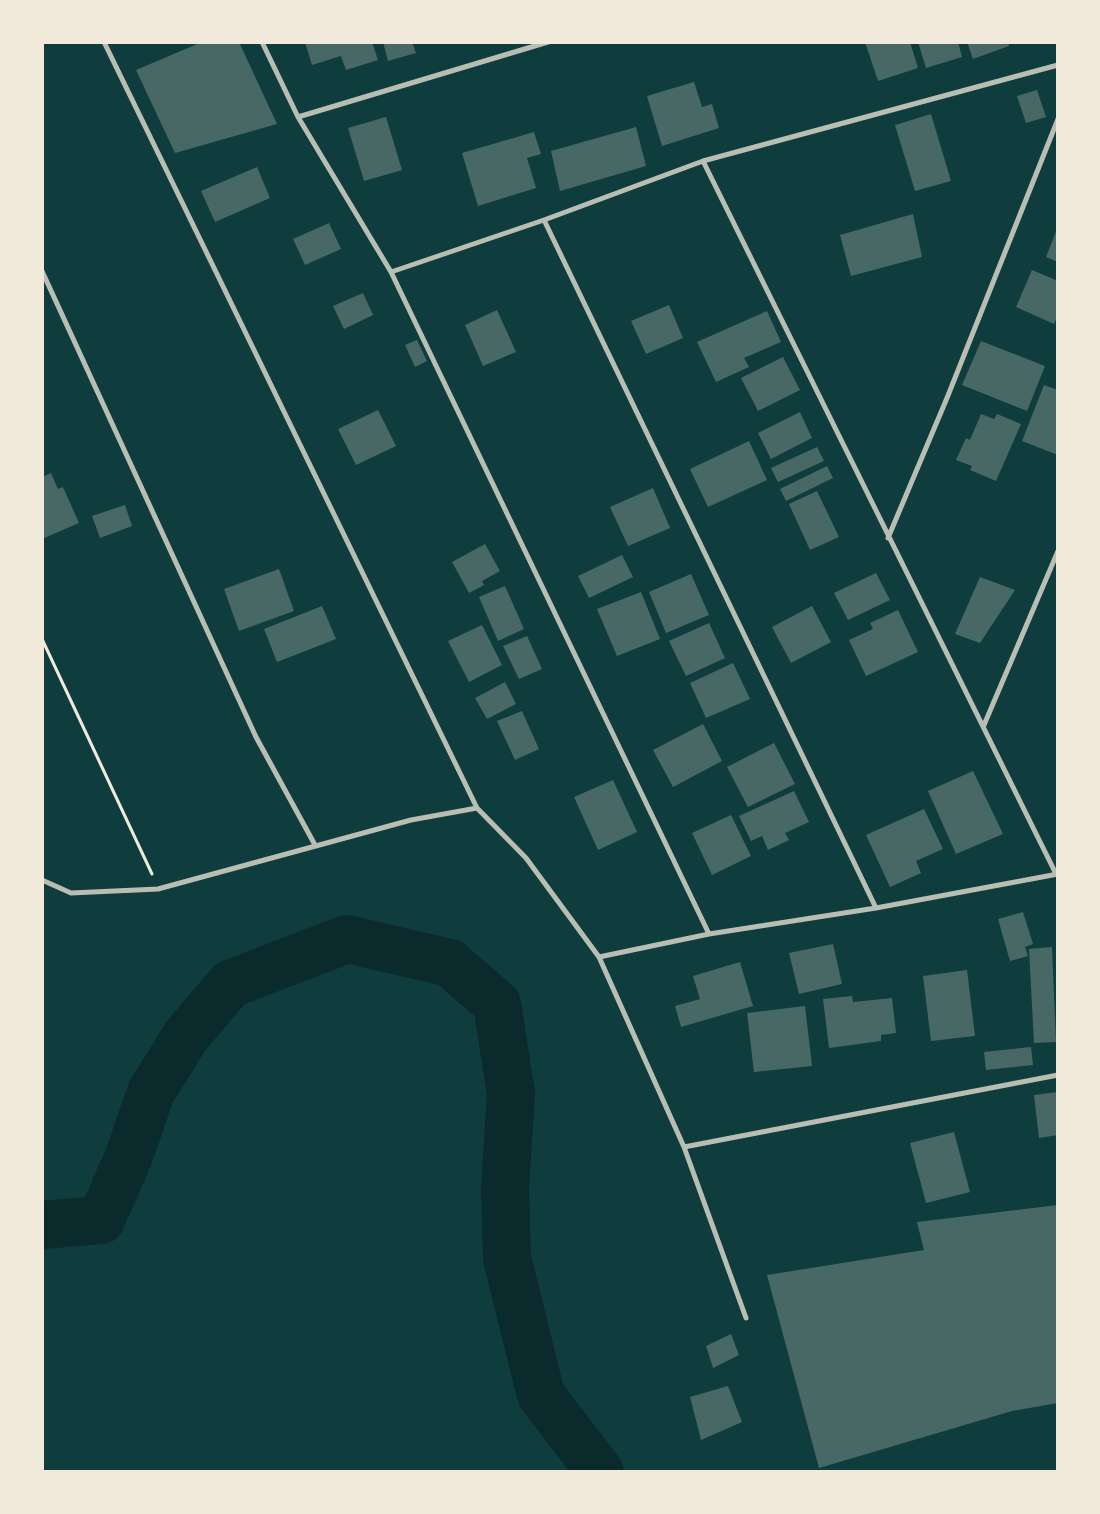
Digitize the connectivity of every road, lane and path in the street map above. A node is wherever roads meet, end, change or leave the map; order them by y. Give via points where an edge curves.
1 (104, 42) edge
2 (262, 42) edge
3 (548, 42) edge
4 (1058, 65) edge
5 (298, 117) junction
6 (1058, 119) edge
7 (704, 161) junction
8 (544, 220) junction
9 (42, 271) edge
10 (392, 272) junction
11 (888, 538) junction
12 (1058, 551) edge
13 (42, 639) edge
14 (984, 725) junction
15 (477, 808) junction
16 (315, 845) junction
17 (1057, 874) edge
18 (42, 880) edge
19 (158, 889) junction
20 (876, 908) junction
21 (709, 934) junction
22 (599, 957) junction
23 (1058, 1075) edge
24 (684, 1147) junction
25 (746, 1318) dead end

1 - 15 street
2 - 5 street
3 - 5 street
4 - 7 street
5 - 10 street
6 - 11 street
7 - 8 street
7 - 11 street
8 - 10 street
8 - 20 street
9 - 16 street via 256,737
10 - 21 street
11 - 14 street
12 - 14 street
13 - 19 path
14 - 17 street
15 - 16 street via 411,820
15 - 22 street via 526,858
16 - 19 street
17 - 20 street
18 - 19 street via 71,892
20 - 21 street
21 - 22 street
22 - 24 street
23 - 24 street
24 - 25 street

